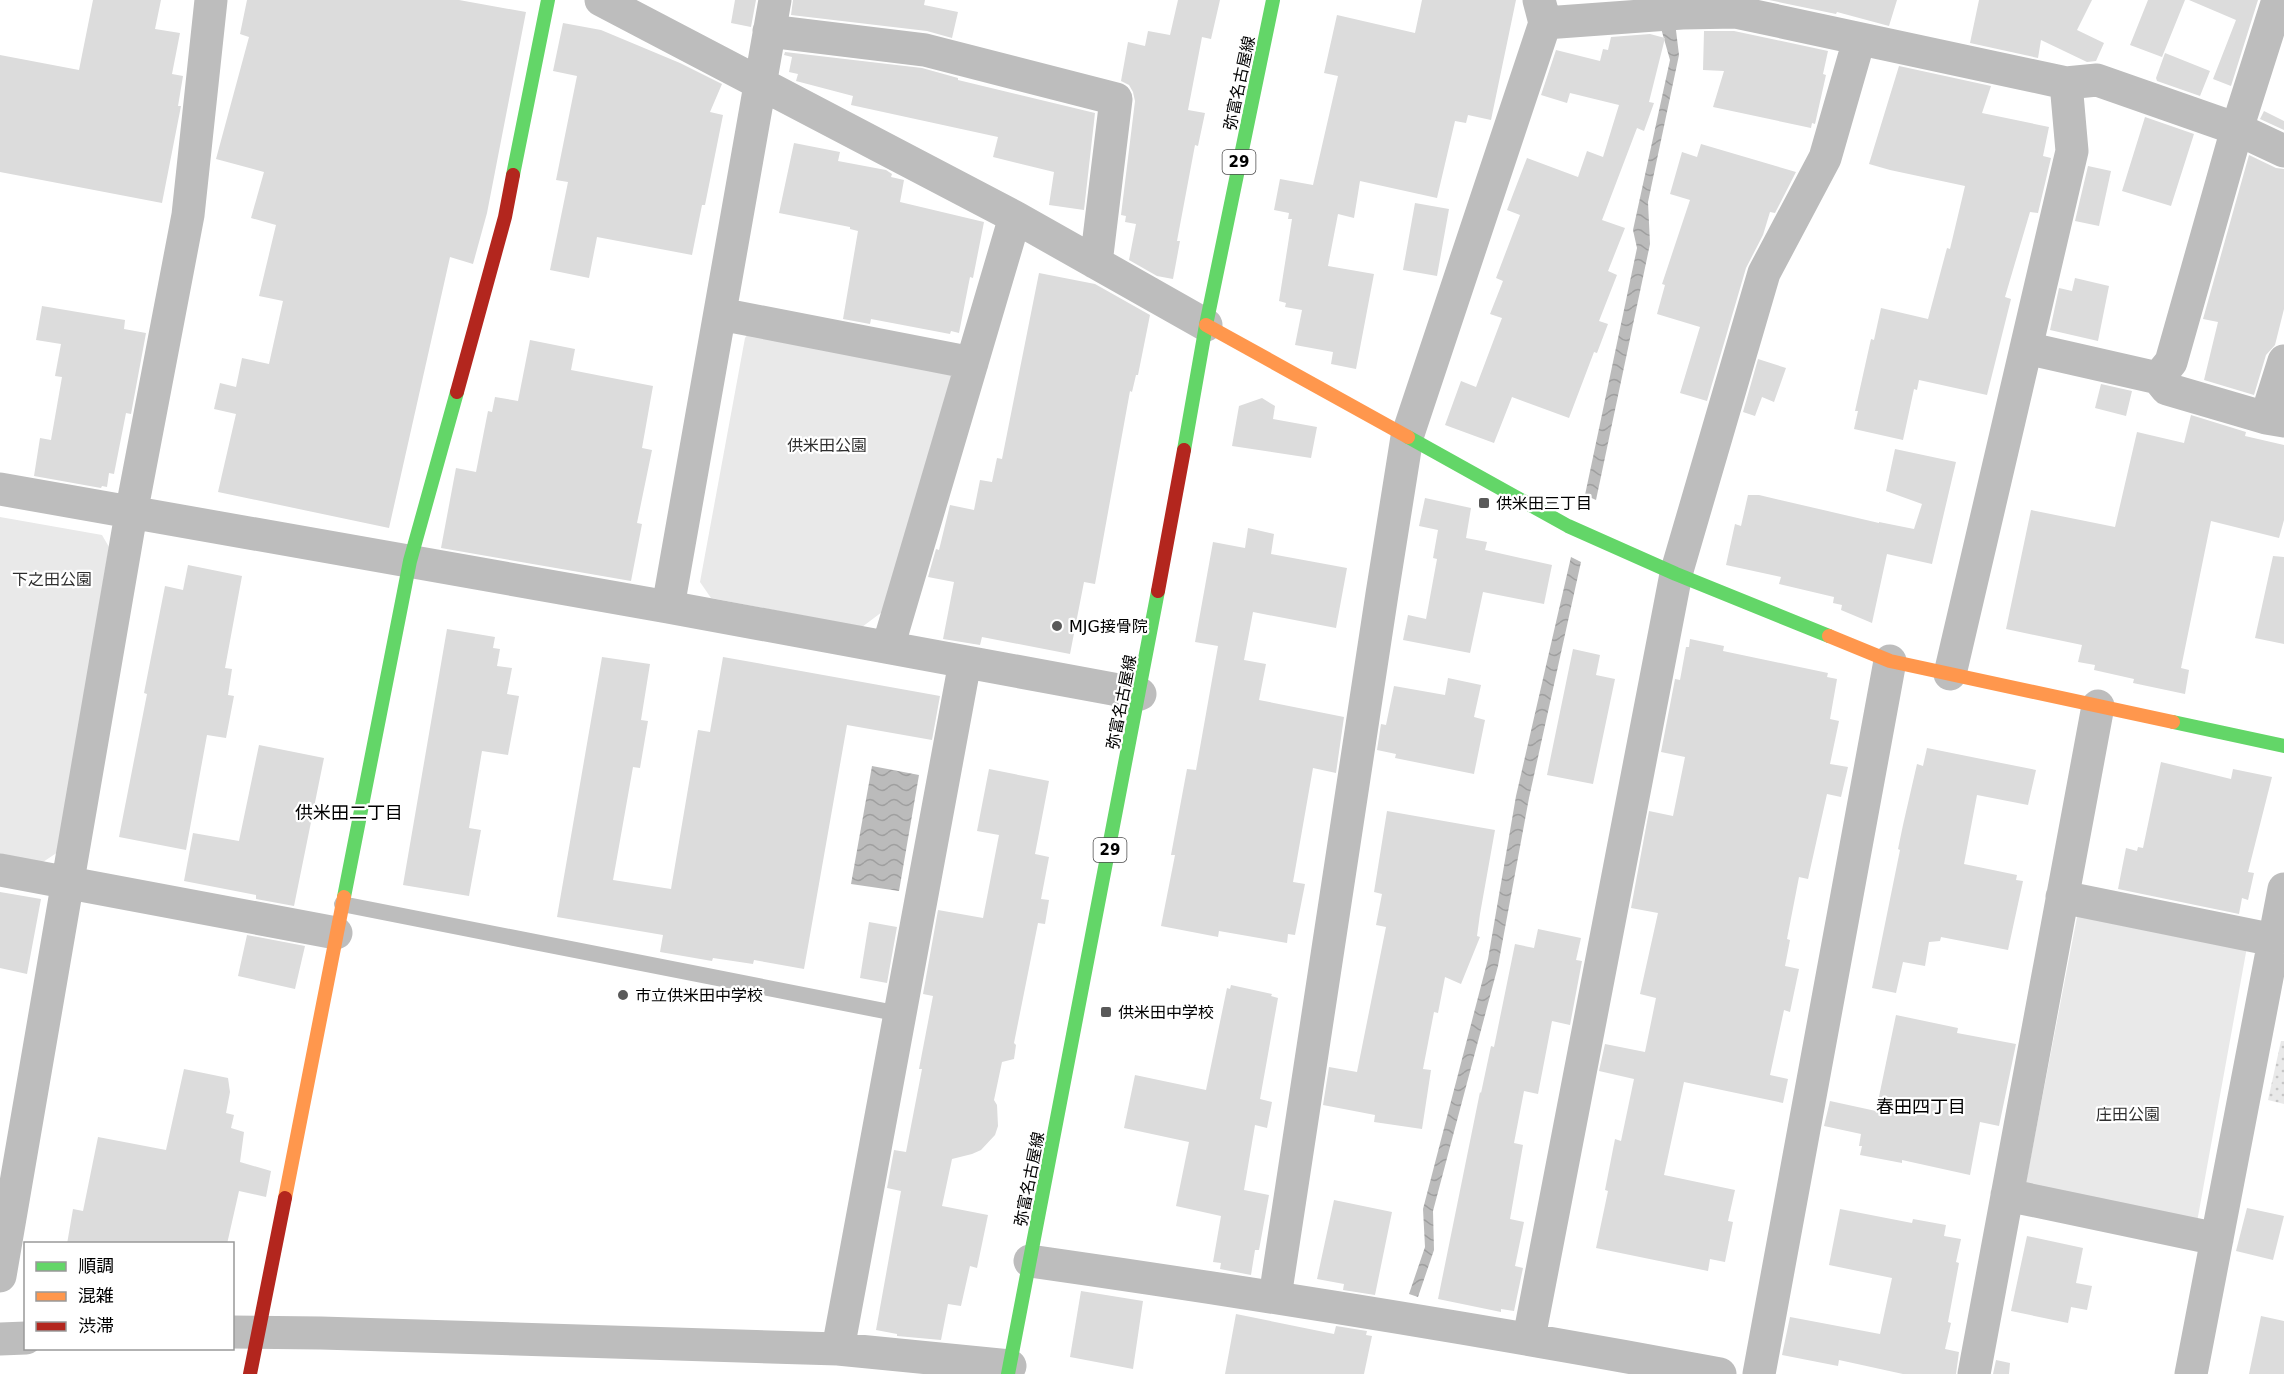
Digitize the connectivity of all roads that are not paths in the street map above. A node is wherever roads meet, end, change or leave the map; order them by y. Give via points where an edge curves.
1 (211, 0) edge
2 (548, 0) edge
3 (601, 0) edge
4 (1273, 0) edge
5 (2278, 0) edge
6 (1672, 10) edge
7 (1542, 11) edge
8 (772, 15) edge
9 (1859, 40) junction
10 (2066, 83) junction
11 (760, 84) junction
12 (2237, 129) junction
13 (2284, 151) edge
14 (1015, 216) junction
15 (1096, 262) junction
16 (720, 314) junction
17 (1206, 325) junction
18 (2026, 348) junction
19 (2284, 361) edge
20 (972, 363) junction
21 (2158, 378) junction
22 (2275, 419) edge
23 (1407, 437) junction
24 (0, 489) edge
25 (131, 514) junction
26 (410, 561) junction
27 (1676, 574) junction
28 (668, 607) junction
29 (888, 647) junction
30 (1890, 661) junction
31 (965, 662) junction
32 (1950, 674) junction
33 (1140, 694) junction
34 (2098, 706) junction
35 (2284, 746) edge
36 (0, 870) edge
37 (68, 883) junction
38 (2284, 889) edge
39 (2062, 897) junction
40 (339, 919) junction
41 (2274, 940) junction
42 (900, 1014) junction
43 (11, 1139) edge
44 (2007, 1195) junction
45 (2217, 1239) junction
46 (1030, 1261) junction
47 (0, 1276) edge
48 (1275, 1297) junction
49 (245, 1331) edge
50 (24, 1338) edge
51 (1529, 1338) junction
52 (0, 1339) edge
53 (838, 1349) junction
54 (1009, 1370) edge
55 (250, 1374) edge
56 (1720, 1374) edge
57 (1759, 1374) edge
58 (1974, 1374) edge
59 (2191, 1374) edge

1 - 25 street via 188,215
2 - 26 street via 505,217
3 - 11 street
4 - 17 street, 弥富名古屋線 / 29
5 - 12 street
6 - 7 street
6 - 9 street via 1736,12
7 - 23 street
8 - 11 street
8 - 15 street via 1116,99
9 - 10 street
9 - 27 street via 1825,158 1764,273
10 - 12 street via 2097,80
10 - 18 street via 2072,151
11 - 14 street
11 - 16 street
12 - 13 street
12 - 21 street via 2171,362
14 - 15 street
14 - 20 street
15 - 17 street
16 - 20 street
16 - 28 street
17 - 23 street
17 - 33 street, 弥富名古屋線 / 29
18 - 21 street
18 - 32 street
19 - 22 street
20 - 29 street
21 - 22 street via 2167,389
23 - 27 street via 1568,526
23 - 48 street
24 - 25 street
25 - 26 street
25 - 37 street
26 - 28 street
26 - 40 street
27 - 30 street
27 - 51 street
28 - 29 street
29 - 31 street
30 - 32 street
30 - 57 street
31 - 33 street
31 - 42 street
32 - 34 street
33 - 46 street, 弥富名古屋線 / 29
34 - 35 street
34 - 39 street
36 - 37 street
37 - 40 street
37 - 43 street
38 - 41 street
39 - 41 street
39 - 44 street
40 - 42 lane
40 - 49 street
41 - 45 street
42 - 53 street
43 - 47 street
44 - 45 street
44 - 58 street
45 - 59 street
46 - 48 street
46 - 54 street, 弥富名古屋線 / 29
48 - 51 street
49 - 53 street
49 - 55 street
50 - 52 street
51 - 56 street
53 - 54 street

